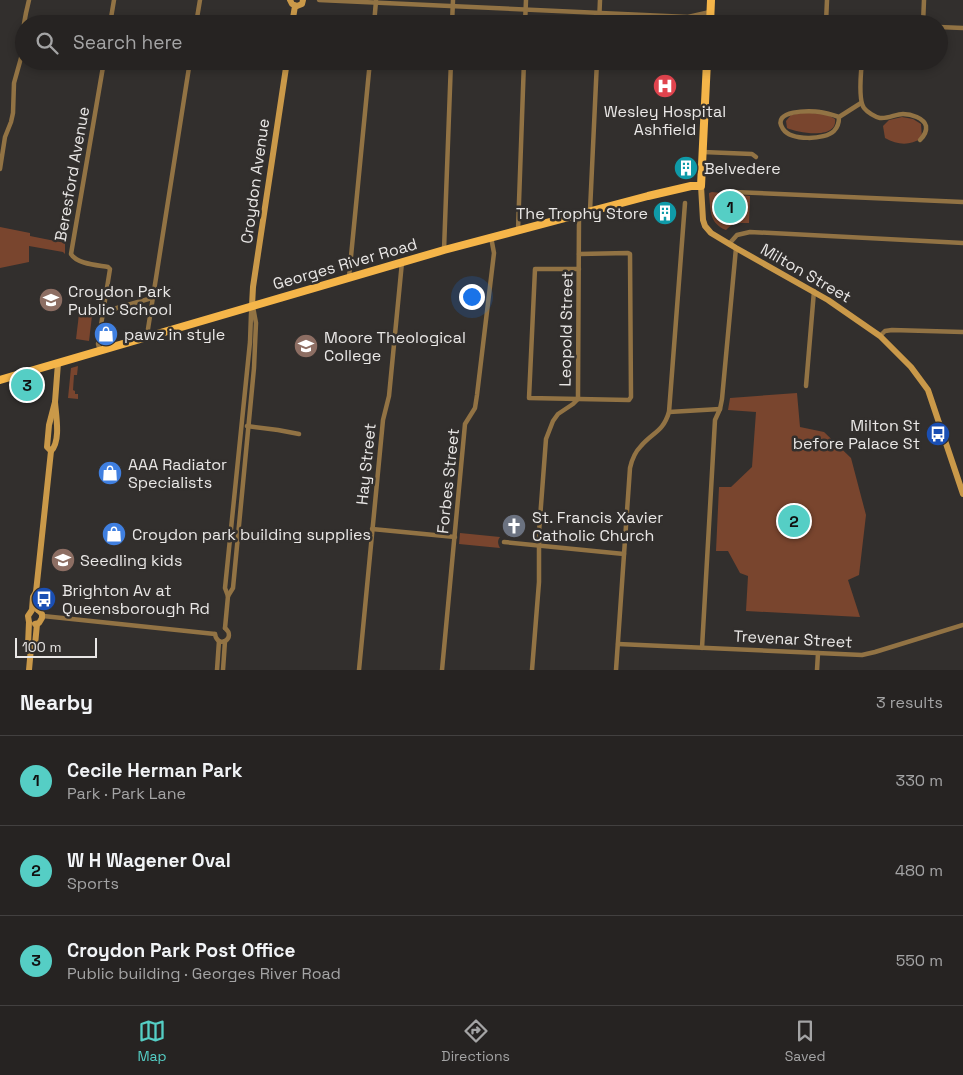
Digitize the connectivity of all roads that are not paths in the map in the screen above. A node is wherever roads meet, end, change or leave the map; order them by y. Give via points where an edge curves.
1 (29, 0) edge
2 (114, 0) edge
3 (200, 0) edge
4 (290, 0) edge
5 (303, 0) edge
6 (319, 0) edge
7 (453, 0) edge
8 (526, 0) edge
9 (600, 0) edge
10 (711, 0) edge
11 (827, 0) edge
12 (924, 0) edge
13 (377, 1) edge
14 (295, 6) junction
15 (452, 6) junction
16 (525, 10) junction
17 (600, 13) junction
18 (26, 15) edge
19 (112, 15) edge
20 (198, 15) edge
21 (294, 15) edge
22 (375, 15) edge
23 (452, 15) edge
24 (525, 15) edge
25 (644, 15) edge
26 (709, 15) edge
27 (826, 15) edge
28 (923, 15) edge
29 (948, 27) edge
30 (963, 28) edge
31 (18, 70) edge
32 (102, 70) edge
33 (189, 70) edge
34 (286, 70) edge
35 (369, 70) edge
36 (451, 70) edge
37 (524, 70) edge
38 (597, 70) edge
39 (707, 70) edge
40 (862, 70) edge
41 (861, 103) junction
42 (839, 117) junction
43 (920, 140) dead end
44 (703, 152) junction
45 (756, 157) dead end
46 (0, 169) edge
47 (701, 186) junction
48 (733, 192) dead end
49 (686, 202) dead end
50 (963, 202) edge
51 (590, 212) junction
52 (579, 214) junction
53 (518, 230) junction
54 (491, 237) junction
55 (963, 243) edge
56 (732, 246) junction
57 (444, 250) junction
58 (579, 254) junction
59 (402, 262) junction
60 (579, 269) junction
61 (349, 278) junction
62 (814, 291) junction
63 (152, 298) junction
64 (252, 306) junction
65 (103, 312) junction
66 (963, 332) edge
67 (880, 336) junction
68 (148, 337) junction
69 (100, 351) junction
70 (58, 363) junction
71 (0, 380) edge
72 (806, 386) dead end
73 (578, 399) junction
74 (720, 409) junction
75 (669, 412) junction
76 (241, 426) junction
77 (248, 426) junction
78 (299, 434) dead end
79 (963, 494) edge
80 (231, 527) junction
81 (238, 528) junction
82 (372, 529) junction
83 (454, 537) junction
84 (504, 542) dead end
85 (539, 545) junction
86 (624, 554) junction
87 (228, 596) junction
88 (37, 612) junction
89 (29, 622) junction
90 (37, 624) junction
91 (963, 625) edge
92 (225, 628) junction
93 (215, 634) junction
94 (219, 641) junction
95 (225, 641) junction
96 (618, 644) junction
97 (31, 648) junction
98 (702, 648) junction
99 (818, 654) junction
100 (29, 670) edge
101 (217, 670) edge
102 (223, 670) edge
103 (359, 670) edge
104 (442, 670) edge
105 (532, 670) edge
106 (616, 670) edge
107 (817, 670) edge

1 - 18 street
2 - 19 street
3 - 20 street
4 - 14 main road
5 - 14 main road
6 - 13 street
7 - 15 street
8 - 16 street
9 - 17 street
10 - 26 main road
11 - 27 street
12 - 28 street
13 - 15 street
13 - 22 street
14 - 21 main road
15 - 16 street
15 - 23 street
16 - 17 street
16 - 24 street
17 - 25 street
29 - 30 street
31 - 46 street via 13,113
32 - 65 street, Beresford Avenue via 71,254 77,260 110,269
33 - 63 street
34 - 64 main road, Croydon Avenue
35 - 61 street
36 - 57 street
37 - 53 street
38 - 51 street
39 - 44 main road, Milton Street
40 - 41 street
41 - 42 street
41 - 43 street via 881,118 903,114 920,118 926,128
42 - 42 street via 837,128 824,137 794,136 787,133 781,124 786,115 800,112 818,111
44 - 45 street via 752,154
44 - 47 main road, Milton Street
47 - 51 main road, Georges River Road
47 - 56 main road, Milton Street via 705,226
48 - 50 street
49 - 75 street
51 - 52 main road, Georges River Road
52 - 53 main road, Georges River Road
52 - 58 street, Leopold Street
53 - 54 main road, Georges River Road
54 - 57 main road, Georges River Road
54 - 83 street, Forbes Street via 494,253 479,384 475,408 465,424
55 - 56 street via 750,232 737,235
56 - 62 main road, Milton Street
56 - 74 street
57 - 59 main road, Georges River Road
58 - 60 street, Leopold Street
58 - 73 street via 630,254 631,397 629,400
59 - 61 main road, Georges River Road
59 - 82 street, Hay Street
60 - 73 street, Leopold Street
60 - 73 street via 535,269 529,398
61 - 64 main road, Georges River Road
62 - 67 main road, Milton Street
62 - 72 street
63 - 65 street
63 - 68 street
64 - 68 main road, Georges River Road
64 - 76 street, Croydon Avenue
64 - 77 street, Croydon Avenue via 256,324
65 - 69 street, Beresford Avenue via 98,344
66 - 67 street via 892,330
67 - 79 main road, Milton Street via 911,367 928,390
68 - 69 main road, Georges River Road
69 - 70 main road, Georges River Road
70 - 71 main road, Georges River Road
70 - 88 main road via 57,426 54,448 50,451 33,597
73 - 85 street, Leopold Street via 558,414 546,439
74 - 75 street
74 - 98 street via 715,420
75 - 86 street via 664,424 641,445 632,461
76 - 77 street
76 - 80 street, Croydon Avenue
77 - 78 street
77 - 81 street, Croydon Avenue
80 - 81 street
80 - 87 street, Croydon Avenue via 224,588
81 - 87 street, Croydon Avenue via 233,588
82 - 83 street
82 - 103 street, Hay Street
83 - 104 street, Forbes Street
84 - 85 street
85 - 86 street
85 - 105 street, Leopold Street
86 - 96 street
87 - 92 street, Croydon Avenue
88 - 89 main road via 28,616
88 - 90 main road via 42,620
88 - 93 street
89 - 90 main road
89 - 97 main road via 28,645
90 - 97 main road via 35,645
91 - 99 street, Trevenar Street via 869,654
92 - 93 street
92 - 95 street via 229,634
93 - 94 street
94 - 95 street
94 - 101 street
95 - 102 street
96 - 98 street, Trevenar Street
96 - 106 street
97 - 100 main road
98 - 99 street, Trevenar Street
99 - 107 street

